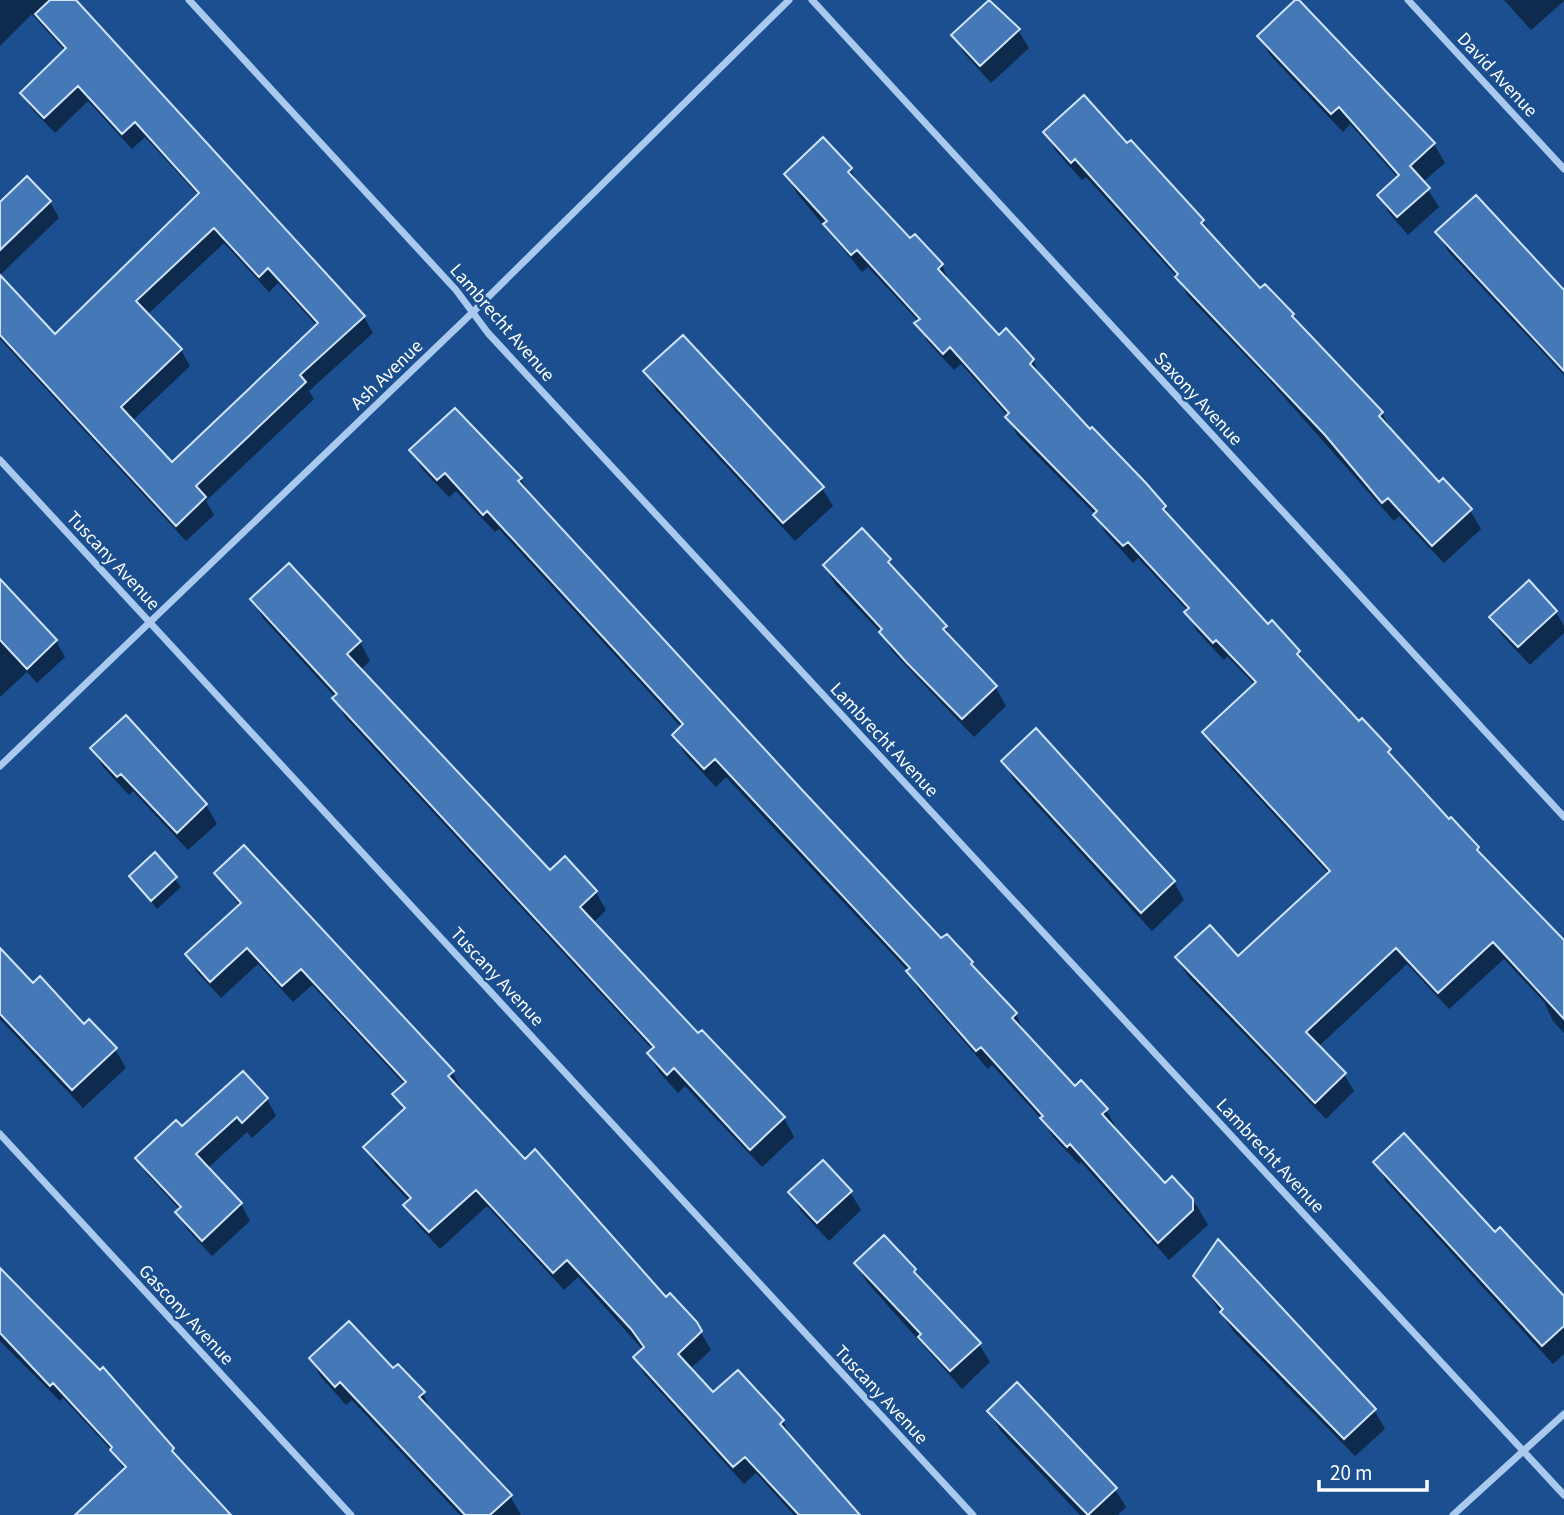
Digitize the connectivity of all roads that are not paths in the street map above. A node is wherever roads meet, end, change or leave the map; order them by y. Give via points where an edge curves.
1 (189, 0) edge
2 (789, 0) edge
3 (812, 0) edge
4 (1408, 0) edge
5 (1564, 169) edge
6 (474, 311) junction
7 (0, 460) edge
8 (150, 622) junction
9 (0, 765) edge
10 (1564, 817) edge
11 (0, 1134) edge
12 (1564, 1415) edge
13 (1524, 1451) junction
14 (1564, 1495) edge
15 (351, 1515) edge
16 (973, 1515) edge
17 (1453, 1515) edge

1 - 6 street, Lambrecht Avenue
2 - 6 street, Ash Avenue
3 - 10 street, Saxony Avenue
4 - 5 street, David Avenue
6 - 8 street, Ash Avenue
6 - 13 street, Lambrecht Avenue via 506,353
7 - 8 street, Tuscany Avenue
8 - 9 street, Ash Avenue
8 - 16 street, Tuscany Avenue
11 - 15 street, Gascony Avenue
12 - 13 street
13 - 14 street, Lambrecht Avenue
13 - 17 street

